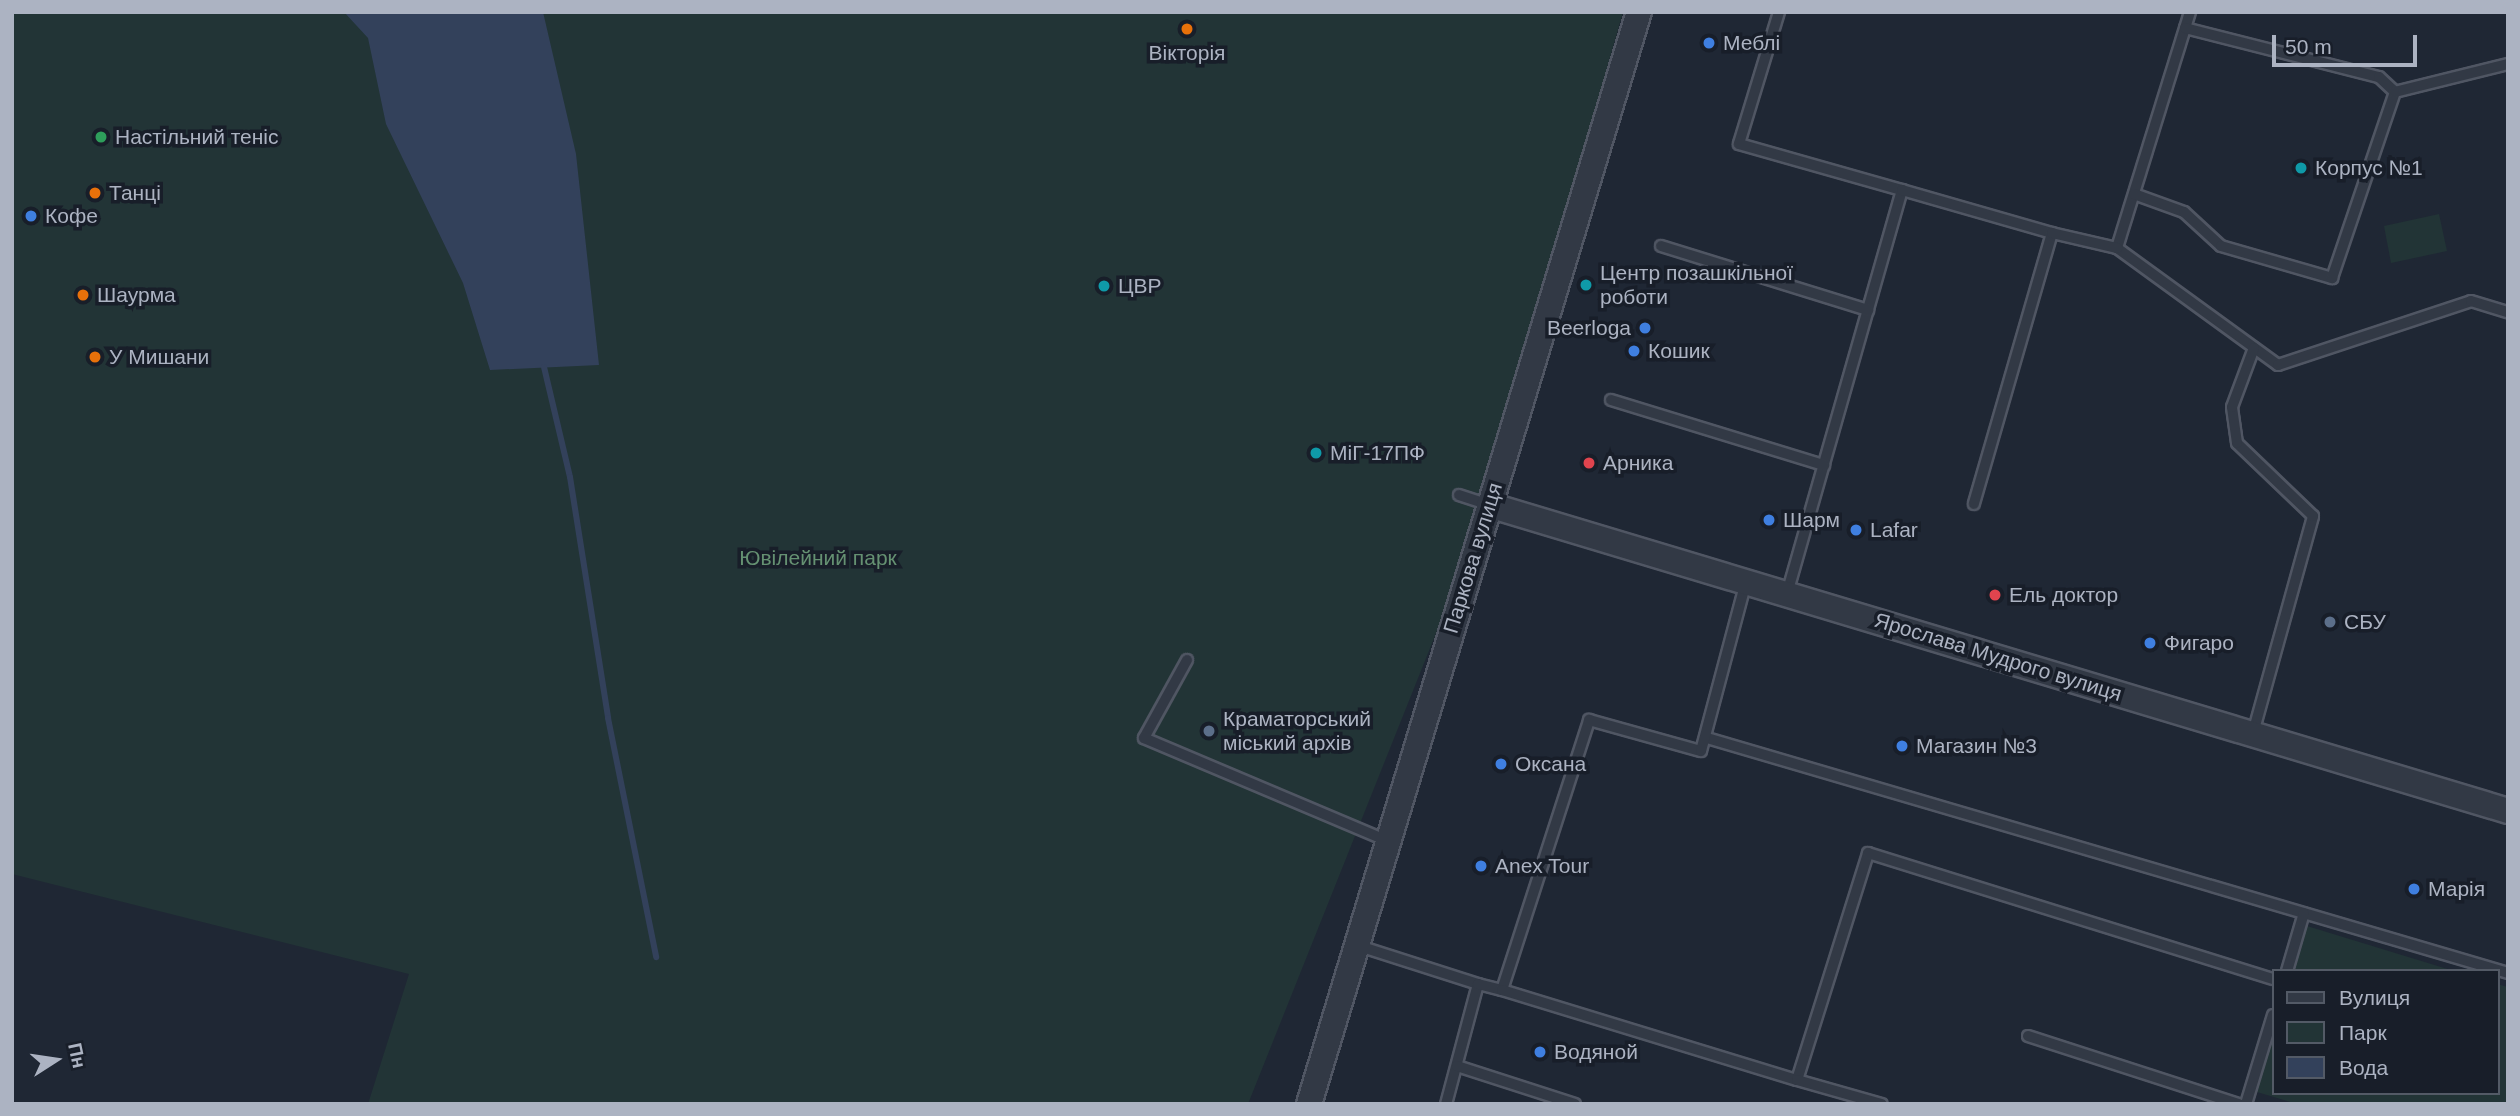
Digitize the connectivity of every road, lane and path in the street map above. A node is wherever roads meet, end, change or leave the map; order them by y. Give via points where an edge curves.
1 (1639, 12) edge
2 (1779, 12) edge
3 (2190, 12) edge
4 (2185, 28) junction
5 (2508, 64) edge
6 (2395, 92) junction
7 (1902, 190) junction
8 (2134, 194) junction
9 (2052, 233) junction
10 (1661, 246) dead end
11 (2117, 248) junction
12 (1868, 310) junction
13 (2508, 312) edge
14 (2254, 348) junction
15 (1611, 400) dead end
16 (1824, 465) junction
17 (1459, 495) dead end
18 (1974, 504) dead end
19 (1489, 505) junction
20 (1746, 582) junction
21 (1787, 594) junction
22 (1186, 660) dead end
23 (2253, 733) junction
24 (1707, 738) junction
25 (2508, 811) edge
26 (1388, 841) junction
27 (2304, 913) junction
28 (1356, 945) junction
29 (2288, 969) edge
30 (2494, 969) edge
31 (2272, 979) edge
32 (1478, 985) junction
33 (1502, 990) junction
34 (2272, 1018) edge
35 (2028, 1036) dead end
36 (1457, 1066) junction
37 (1797, 1080) junction
38 (1309, 1104) edge
39 (1446, 1104) edge
40 (1575, 1104) edge
41 (1882, 1104) edge
42 (2239, 1104) edge
43 (2246, 1104) edge

1 - 19 street, Паркова вулиця
2 - 7 lane via 1739,144
3 - 4 lane
4 - 6 lane via 2379,77
4 - 8 lane
5 - 6 lane
6 - 8 lane via 2332,278 2221,246 2184,212
7 - 9 lane
7 - 12 lane
8 - 11 lane
9 - 11 lane
9 - 18 lane
10 - 12 lane
11 - 14 lane
12 - 16 lane
13 - 14 lane via 2471,301 2278,365
14 - 23 lane via 2232,407 2237,443 2313,516
15 - 16 lane
16 - 21 lane
17 - 19 lane
19 - 20 street, Ярослава Мудрого вулиця
19 - 26 street, Паркова вулиця
20 - 21 street, Ярослава Мудрого вулиця
20 - 24 lane
21 - 23 street, Ярослава Мудрого вулиця
22 - 26 lane via 1143,738
23 - 25 street, Ярослава Мудрого вулиця
24 - 27 lane
24 - 33 lane via 1701,751 1589,720
26 - 28 street, Паркова вулиця
27 - 29 lane
27 - 30 lane
28 - 32 lane
28 - 38 street, Паркова вулиця
31 - 37 lane via 1868,853
32 - 33 lane
32 - 36 lane
33 - 37 lane
34 - 43 lane
35 - 42 lane
36 - 39 lane
36 - 40 lane
37 - 41 lane

